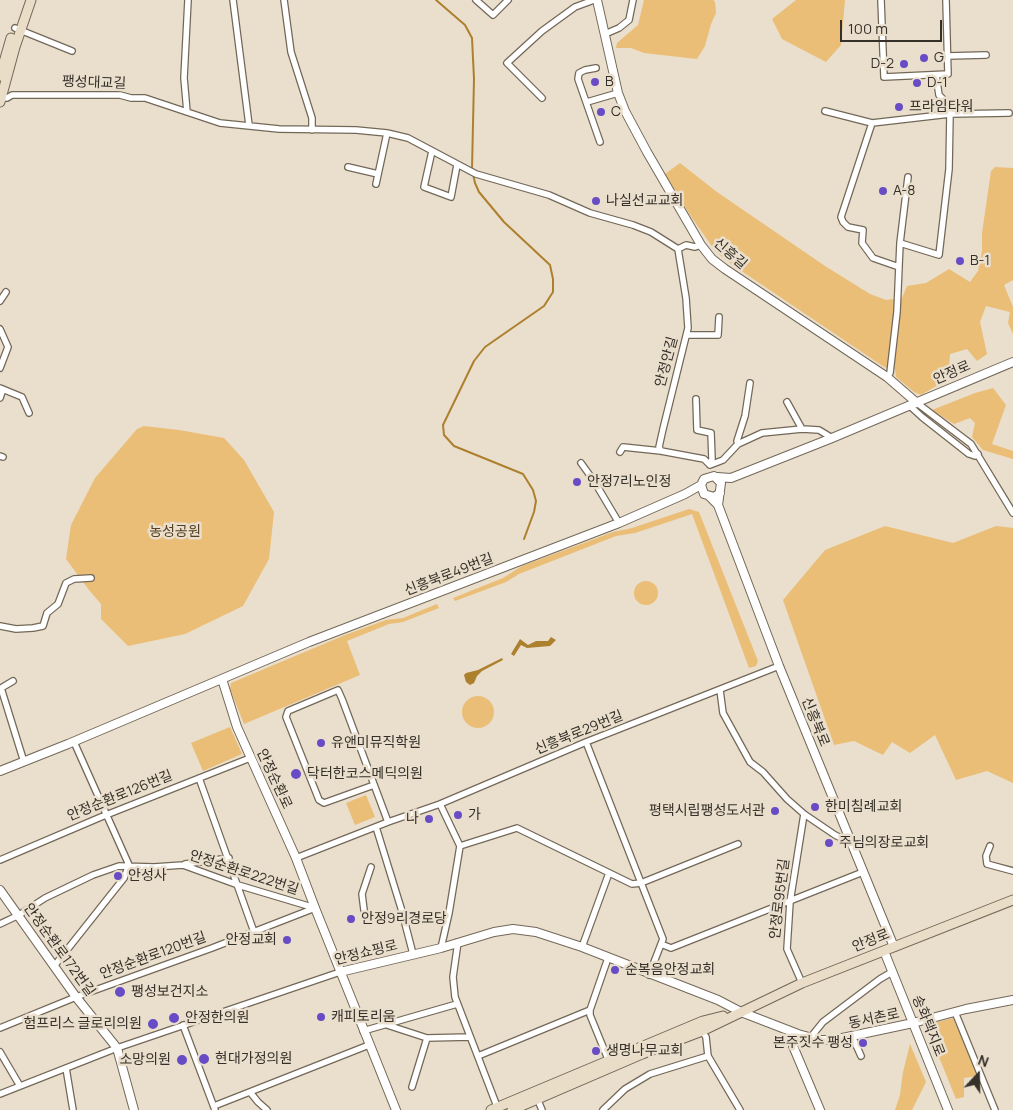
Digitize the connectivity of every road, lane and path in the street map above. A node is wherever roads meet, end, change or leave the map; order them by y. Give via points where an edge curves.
1 (25, 0) edge
2 (31, 0) edge
3 (188, 0) edge
4 (233, 0) edge
5 (284, 0) edge
6 (476, 0) edge
7 (508, 0) edge
8 (595, 0) edge
9 (633, 0) edge
10 (881, 0) edge
11 (946, 0) edge
12 (18, 29) junction
13 (605, 34) junction
14 (72, 51) dead end
15 (986, 55) dead end
16 (947, 56) junction
17 (596, 68) dead end
18 (936, 75) junction
19 (0, 76) edge
20 (618, 93) junction
21 (542, 98) dead end
22 (0, 99) edge
23 (587, 102) junction
24 (825, 111) dead end
25 (187, 112) junction
26 (1011, 113) edge
27 (950, 114) junction
28 (872, 122) junction
29 (249, 125) junction
30 (312, 130) junction
31 (387, 133) junction
32 (600, 142) dead end
33 (432, 151) junction
34 (457, 165) junction
35 (348, 167) dead end
36 (378, 174) junction
37 (908, 177) dead end
38 (376, 184) dead end
39 (900, 243) junction
40 (701, 245) junction
41 (678, 249) junction
42 (899, 267) junction
43 (6, 292) dead end
44 (0, 301) edge
45 (719, 317) dead end
46 (0, 329) edge
47 (688, 336) junction
48 (1013, 362) edge
49 (0, 368) edge
50 (887, 377) junction
51 (750, 383) dead end
52 (2, 389) edge
53 (0, 398) edge
54 (696, 399) dead end
55 (787, 402) dead end
56 (909, 406) junction
57 (28, 413) dead end
58 (802, 429) junction
59 (832, 438) junction
60 (738, 444) junction
61 (620, 452) dead end
62 (661, 452) junction
63 (978, 454) junction
64 (581, 462) dead end
65 (709, 464) junction
66 (714, 477) junction
67 (732, 478) junction
68 (701, 485) junction
69 (721, 490) junction
70 (685, 494) junction
71 (707, 496) junction
72 (718, 504) junction
73 (1013, 513) edge
74 (619, 523) junction
75 (91, 578) dead end
76 (0, 626) edge
77 (779, 666) junction
78 (222, 679) junction
79 (13, 681) dead end
80 (720, 690) junction
81 (74, 742) junction
82 (586, 742) junction
83 (250, 758) junction
84 (24, 762) junction
85 (0, 771) edge
86 (199, 778) junction
87 (374, 785) junction
88 (440, 804) junction
89 (804, 814) junction
90 (106, 815) junction
91 (388, 822) junction
92 (376, 827) junction
93 (851, 843) junction
94 (738, 844) dead end
95 (460, 846) junction
96 (990, 846) dead end
97 (229, 858) junction
98 (296, 858) junction
99 (0, 860) edge
100 (183, 865) junction
101 (129, 866) junction
102 (370, 866) dead end
103 (1013, 871) edge
104 (863, 872) junction
105 (609, 873) junction
106 (641, 883) junction
107 (238, 885) junction
108 (0, 890) edge
109 (1013, 900) edge
110 (790, 902) junction
111 (314, 908) junction
112 (364, 910) dead end
113 (19, 915) junction
114 (0, 924) edge
115 (254, 932) junction
116 (458, 942) junction
117 (661, 944) junction
118 (582, 947) junction
119 (894, 947) junction
120 (441, 948) junction
121 (884, 951) junction
122 (413, 954) junction
123 (608, 958) junction
124 (55, 965) junction
125 (340, 972) junction
126 (892, 972) junction
127 (649, 975) junction
128 (802, 983) junction
129 (76, 997) junction
130 (1013, 1000) edge
131 (457, 1004) junction
132 (590, 1010) junction
133 (740, 1012) junction
134 (955, 1012) junction
135 (913, 1023) junction
136 (183, 1025) junction
137 (386, 1025) junction
138 (0, 1028) edge
139 (702, 1030) junction
140 (363, 1031) junction
141 (798, 1034) junction
142 (852, 1036) junction
143 (470, 1037) junction
144 (427, 1038) junction
145 (810, 1038) junction
146 (369, 1045) junction
147 (117, 1048) junction
148 (0, 1052) edge
149 (478, 1056) junction
150 (708, 1056) junction
151 (861, 1056) dead end
152 (610, 1064) junction
153 (66, 1068) junction
154 (20, 1086) junction
155 (412, 1087) dead end
156 (250, 1092) junction
157 (0, 1094) edge
158 (536, 1095) junction
159 (215, 1108) edge
160 (495, 1109) edge
161 (74, 1110) edge
162 (134, 1110) edge
163 (267, 1110) edge
164 (396, 1110) edge
165 (512, 1110) edge
166 (542, 1110) edge
167 (603, 1110) edge
168 (740, 1110) edge
169 (820, 1110) edge
170 (948, 1110) edge
171 (994, 1110) edge

1 - 12 main road
2 - 12 main road
3 - 25 street via 184,78
4 - 29 street
5 - 30 street via 291,52 312,118
6 - 7 street via 493,15
8 - 13 street, 신흥길
8 - 21 street, 신흥길 via 575,7 507,63
9 - 13 street via 629,20
10 - 18 street via 884,77
11 - 16 street
12 - 14 street
12 - 19 main road
12 - 22 main road
13 - 20 street, 신흥길
15 - 16 street
16 - 18 street via 948,74
17 - 23 street via 579,73 578,79
18 - 27 street via 939,95 947,103
20 - 23 street
20 - 40 street, 신흥길 via 647,152
22 - 25 street, 팽성대교길 via 12,95 120,95 145,98
23 - 32 street
24 - 28 street
25 - 29 street, 팽성대교길 via 220,123
26 - 27 street
27 - 28 street
27 - 39 street via 949,169 939,255
28 - 42 street via 841,217 848,227 862,230 862,243 873,258
29 - 30 street, 팽성대교길
30 - 31 street, 팽성대교길
31 - 33 street via 408,138
31 - 36 street
33 - 34 street
33 - 34 street via 424,187 451,197
34 - 41 street via 549,195 590,213 633,225
35 - 36 street
36 - 38 street
37 - 39 street
39 - 42 street
40 - 41 street via 686,245
40 - 50 street, 신흥길 via 725,269
41 - 47 street, 안정안길
42 - 50 street via 894,340
43 - 44 street
45 - 47 street via 718,335
46 - 49 street via 8,347
47 - 62 street, 안정안길 via 663,429
48 - 56 street, 안정로
50 - 56 street, 신흥길
51 - 60 street
52 - 53 street
52 - 57 street via 22,397
54 - 65 street via 697,430 711,433 712,459
55 - 58 street
56 - 59 street, 안정로
56 - 63 street, 신흥길 via 971,444
56 - 63 street via 969,454
58 - 59 street via 819,430
58 - 60 street via 762,433
59 - 67 street, 안정로
60 - 65 street via 723,460
61 - 62 street via 623,448
62 - 65 street via 704,459
63 - 73 street, 신흥길
64 - 74 street
65 - 66 street
66 - 67 street
66 - 68 street, 신흥북로49번길 via 704,478
66 - 69 street
67 - 69 street
68 - 70 street, 신흥북로49번길
68 - 71 street
69 - 71 street
69 - 72 street
70 - 71 street
70 - 74 street, 신흥북로49번길
71 - 72 street
72 - 77 street, 신흥북로
74 - 78 street, 신흥북로49번길 via 318,638
75 - 76 street via 66,583 58,604 47,613 43,626 16,629
77 - 80 street, 신흥북로29번길
77 - 93 street, 신흥북로
78 - 81 street
78 - 83 street, 안정순환로
79 - 84 street via 1,688
80 - 82 street, 신흥북로29번길
80 - 89 street via 723,713 750,762
81 - 84 street
81 - 90 street
82 - 88 street, 신흥북로29번길
82 - 106 street
83 - 86 street, 안정순환로126번길
83 - 98 street, 안정순환로
84 - 85 street
86 - 90 street, 안정순환로126번길
86 - 97 street
87 - 87 street via 338,690 288,711 286,717 319,800 324,803
87 - 91 street
88 - 91 street, 신흥북로29번길
88 - 95 street
89 - 93 street
89 - 110 street, 안정로95번길
90 - 99 street, 안정순환로126번길
90 - 101 street
91 - 92 street, 신흥북로29번길
92 - 98 street, 신흥북로29번길
92 - 122 street
93 - 104 street, 신흥북로
94 - 106 street
95 - 105 street via 516,828
95 - 120 street
96 - 103 street via 986,856 988,864
97 - 100 street
97 - 107 street
98 - 111 street, 안정순환로
100 - 101 street, 안정순환로222번길
100 - 107 street, 안정순환로222번길
101 - 113 street, 안정순환로222번길 via 93,874
101 - 124 street via 124,878
102 - 112 street via 362,894
104 - 110 street
104 - 119 street, 신흥북로
105 - 106 street via 632,884
105 - 118 street
106 - 117 street via 663,939
107 - 111 street, 안정순환로222번길
107 - 115 street
108 - 113 street, 안정순환로172번길
109 - 119 main road, 안정로
110 - 117 street via 671,948
110 - 128 street, 안정로95번길 via 787,949
111 - 115 street, 안정순환로120번길
111 - 125 street, 안정순환로
113 - 114 street, 안정순환로222번길
113 - 124 street, 안정순환로172번길
115 - 129 street, 안정순환로120번길
116 - 118 street, 안정쇼핑로 via 513,929 536,932
116 - 120 street, 안정쇼핑로
116 - 131 street via 453,977
117 - 127 street
118 - 123 street, 안정쇼핑로
119 - 121 main road, 안정로
120 - 122 street, 안정쇼핑로
121 - 126 street, 송화택지로
121 - 128 main road, 안정로
122 - 125 street, 안정쇼핑로
123 - 127 street, 안정쇼핑로
123 - 132 street
124 - 129 street, 안정순환로172번길
125 - 136 street, 안정쇼핑로
125 - 140 street, 안정순환로
126 - 135 street, 송화택지로
126 - 145 street via 823,1022
127 - 133 street, 안정쇼핑로 via 718,1000
128 - 133 main road, 안정로
129 - 138 street, 안정순환로120번길
129 - 147 street, 안정순환로172번길
130 - 134 street, 동서촌로
131 - 137 street
131 - 143 street
132 - 149 street
132 - 152 street
133 - 139 main road, 안정로
133 - 141 street, 동서촌로
133 - 152 main road, 안정로 via 703,1021
134 - 135 street, 동서촌로
134 - 171 street
135 - 142 street, 동서촌로
135 - 170 street, 송화택지로
136 - 147 street, 안정쇼핑로
136 - 159 street
137 - 140 street
137 - 144 street
139 - 150 street
139 - 152 main road, 안정로
140 - 146 street, 안정순환로
141 - 145 street, 동서촌로
141 - 169 street via 793,1046
142 - 145 street, 동서촌로 via 833,1040
142 - 151 street
143 - 144 street
143 - 149 street
144 - 155 street
146 - 156 street
146 - 164 street, 안정순환로
147 - 153 street, 안정쇼핑로
147 - 162 street
148 - 154 street
149 - 160 street
150 - 167 street via 650,1074 625,1089
150 - 168 street
152 - 158 main road, 안정로
153 - 154 street, 안정쇼핑로
153 - 161 street
154 - 157 street, 안정쇼핑로
156 - 159 street
156 - 163 street
158 - 160 main road, 안정로
158 - 165 main road, 안정로
158 - 166 street

